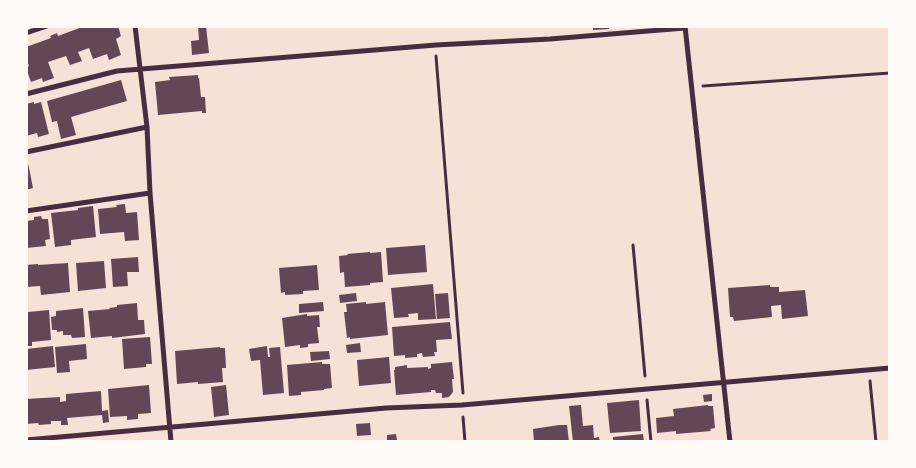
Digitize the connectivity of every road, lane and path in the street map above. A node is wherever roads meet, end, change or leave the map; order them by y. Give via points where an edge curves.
1 (47, 26) edge
2 (135, 26) edge
3 (685, 27) edge
4 (26, 33) edge
5 (436, 45) junction
6 (140, 70) junction
7 (890, 73) edge
8 (692, 87) junction
9 (26, 94) edge
10 (147, 127) junction
11 (26, 152) edge
12 (150, 193) junction
13 (26, 210) edge
14 (633, 245) dead end
15 (890, 368) edge
16 (869, 370) junction
17 (723, 383) junction
18 (646, 389) junction
19 (462, 405) junction
20 (170, 428) junction
21 (26, 440) edge
22 (171, 442) edge
23 (465, 442) edge
24 (651, 442) edge
25 (730, 442) edge
26 (876, 442) edge

1 - 4 street
2 - 6 street
3 - 5 street
3 - 8 street
5 - 6 street
5 - 19 path
6 - 9 street via 117,71
6 - 10 street
7 - 8 path
8 - 17 street
10 - 11 street
10 - 12 street
12 - 13 street
12 - 20 street
14 - 18 path
15 - 16 street
16 - 17 street
16 - 26 path
17 - 18 street
17 - 25 street
18 - 19 street
18 - 24 path
19 - 20 street via 386,408
19 - 23 path
20 - 21 street
20 - 22 street

